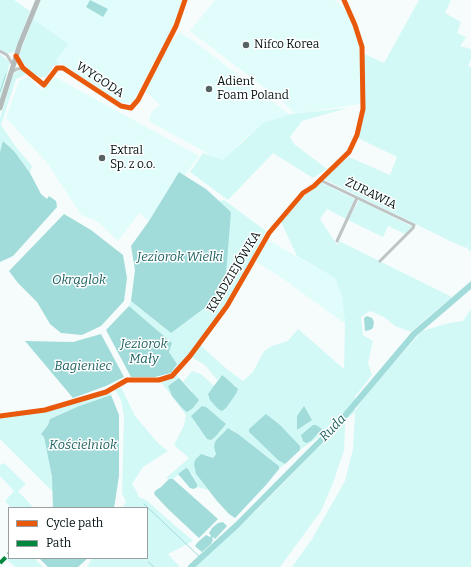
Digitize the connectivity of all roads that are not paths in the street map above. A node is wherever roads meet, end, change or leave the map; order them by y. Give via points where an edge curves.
1 (38, 0) edge
2 (185, 0) edge
3 (344, 0) edge
4 (0, 51) edge
5 (7, 55) junction
6 (17, 55) junction
7 (13, 65) junction
8 (23, 68) junction
9 (10, 73) junction
10 (0, 108) edge
11 (320, 180) junction
12 (357, 198) junction
13 (337, 241) dead end
14 (380, 261) dead end
15 (0, 416) edge

1 - 6 main road
2 - 8 street, WYGODA via 176,26 138,100 131,108 121,106 63,68 57,68 44,85
3 - 11 street, KRADZIEJÓWKA via 362,47 363,110 357,135 349,152
4 - 5 street
5 - 6 street
5 - 7 street
6 - 7 main road
6 - 8 street, WYGODA
7 - 9 main road
8 - 9 street
9 - 10 main road
11 - 12 street, ŻURAWIA
11 - 15 street, KRADZIEJÓWKA via 300,197 269,233 227,306 172,376 159,380 128,380 106,392 45,410
12 - 13 street
12 - 14 street, ŻURAWIA via 414,225

